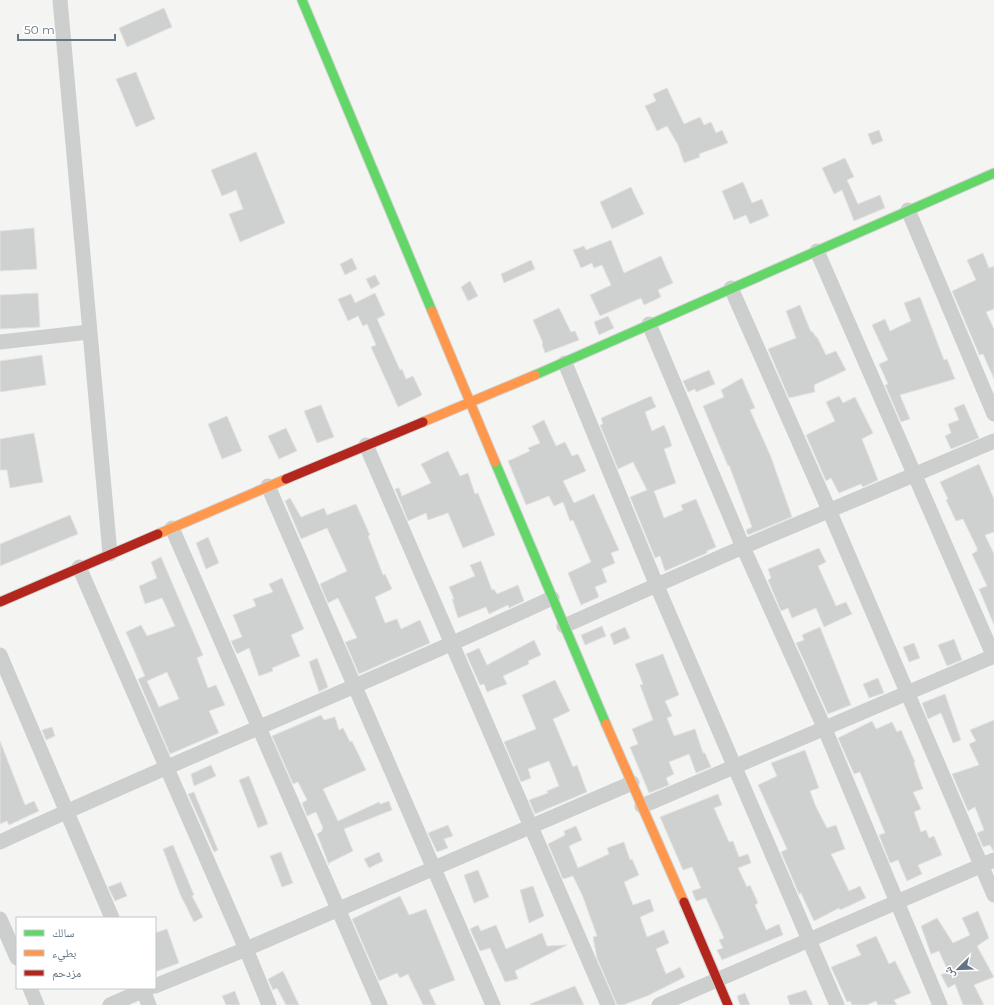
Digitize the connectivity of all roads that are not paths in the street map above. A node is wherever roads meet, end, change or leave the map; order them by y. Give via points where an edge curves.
1 (60, 0) edge
2 (302, 0) edge
3 (993, 175) edge
4 (908, 210) junction
5 (817, 251) junction
6 (730, 288) junction
7 (649, 324) junction
8 (89, 332) junction
9 (0, 342) edge
10 (565, 362) junction
11 (470, 400) junction
12 (994, 414) edge
13 (994, 441) edge
14 (366, 445) junction
15 (914, 474) junction
16 (268, 486) junction
17 (829, 510) junction
18 (172, 528) junction
19 (743, 547) junction
20 (110, 554) junction
21 (79, 567) junction
22 (657, 586) junction
23 (552, 598) junction
24 (0, 602) edge
25 (564, 626) junction
26 (454, 644) junction
27 (0, 655) edge
28 (994, 656) edge
29 (354, 687) junction
30 (907, 692) junction
31 (258, 726) junction
32 (824, 727) junction
33 (166, 767) junction
34 (735, 767) junction
35 (632, 783) junction
36 (642, 806) junction
37 (67, 810) junction
38 (531, 825) junction
39 (0, 842) edge
40 (988, 863) edge
41 (434, 867) junction
42 (994, 895) edge
43 (897, 901) junction
44 (339, 909) junction
45 (112, 917) edge
46 (0, 919) edge
47 (810, 941) junction
48 (246, 949) junction
49 (16, 956) edge
50 (717, 979) junction
51 (156, 984) edge
52 (30, 989) edge
53 (145, 989) edge
54 (147, 989) edge
55 (37, 1005) edge
56 (110, 1005) edge
57 (149, 1005) edge
58 (269, 1005) edge
59 (380, 1005) edge
60 (493, 1005) edge
61 (608, 1005) edge
62 (659, 1005) edge
63 (728, 1005) edge
64 (837, 1005) edge
65 (940, 1005) edge

1 - 8 street
2 - 11 street
3 - 4 street
4 - 5 street
4 - 12 street
5 - 6 street
5 - 15 street
6 - 7 street
6 - 17 street
7 - 10 street
7 - 19 street
8 - 9 street
8 - 20 street
10 - 11 street
10 - 22 street
11 - 14 street
11 - 23 street
13 - 15 street
14 - 16 street
14 - 26 street
15 - 17 street
15 - 28 street
16 - 18 street
16 - 29 street
17 - 19 street
17 - 30 street
18 - 20 street
18 - 31 street
19 - 22 street
19 - 32 street
20 - 21 street
21 - 24 street
21 - 33 street
22 - 25 street
22 - 34 street
23 - 25 street
23 - 26 street
25 - 35 street
26 - 29 street
26 - 38 street
27 - 37 street
28 - 30 street
29 - 31 street
29 - 41 street
30 - 32 street
30 - 40 street
31 - 33 street
31 - 44 street
32 - 34 street
32 - 43 street
33 - 37 street
33 - 48 street
34 - 36 street
34 - 47 street
35 - 36 street
35 - 38 street
36 - 50 street
37 - 39 street
37 - 45 street
38 - 41 street
38 - 61 street
40 - 42 street
40 - 43 street
41 - 44 street
41 - 60 street
43 - 47 street
43 - 65 street
44 - 48 street
44 - 59 street
46 - 49 street
47 - 50 street
47 - 64 street
48 - 51 street
48 - 58 street
50 - 62 street
50 - 63 street
52 - 55 street
53 - 56 street
54 - 57 street

